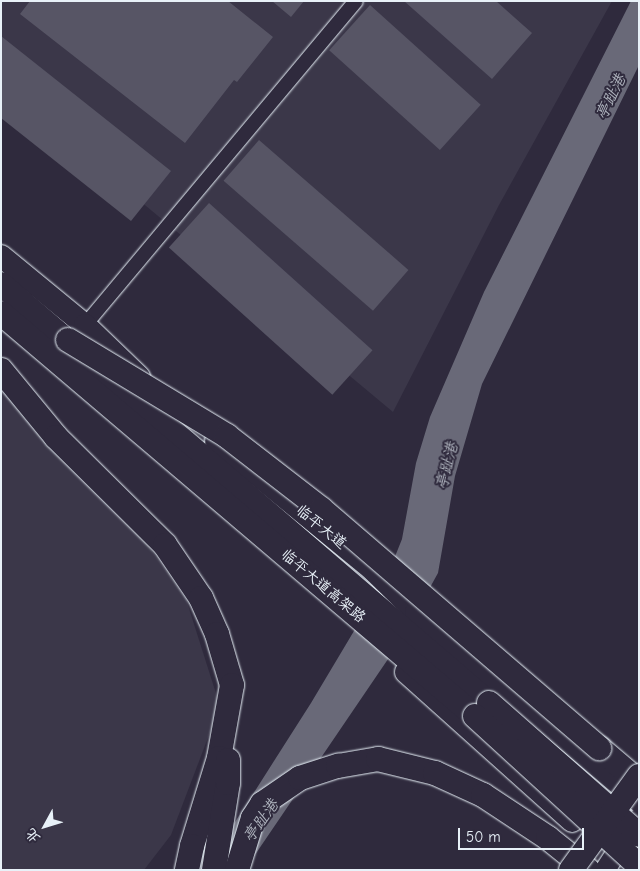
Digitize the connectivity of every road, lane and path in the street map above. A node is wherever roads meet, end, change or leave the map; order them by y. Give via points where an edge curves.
1 (356, 1) edge
2 (1, 256) edge
3 (1, 284) edge
4 (1, 313) edge
5 (1, 321) edge
6 (86, 325) junction
7 (68, 340) junction
8 (1, 370) edge
9 (232, 685) junction
10 (639, 776) edge
11 (639, 782) edge
12 (639, 801) edge
13 (639, 818) edge
14 (639, 835) edge
15 (639, 852) edge
16 (639, 866) edge
17 (618, 867) edge
18 (187, 870) edge
19 (214, 870) edge
20 (238, 870) edge
21 (571, 870) edge
22 (588, 870) edge

1 - 6 street
2 - 6 main road, 临平大道
3 - 7 highway, 临平大道高架路
4 - 16 highway, 临平大道高架路, bridge via 474,716
5 - 17 main road via 138,433 350,619
6 - 12 main road, 临平大道 via 151,388 374,571 416,612
7 - 11 highway, bridge via 227,436 321,509
7 - 14 highway, 临平大道高架路, bridge
8 - 9 highway via 56,437 165,545 201,598 217,634
9 - 18 highway via 219,758
9 - 19 highway via 228,783
10 - 21 highway, bridge
13 - 17 main road
15 - 17 highway
20 - 22 highway via 254,818 262,804 300,778 338,766 378,760 435,773 483,796 548,838

